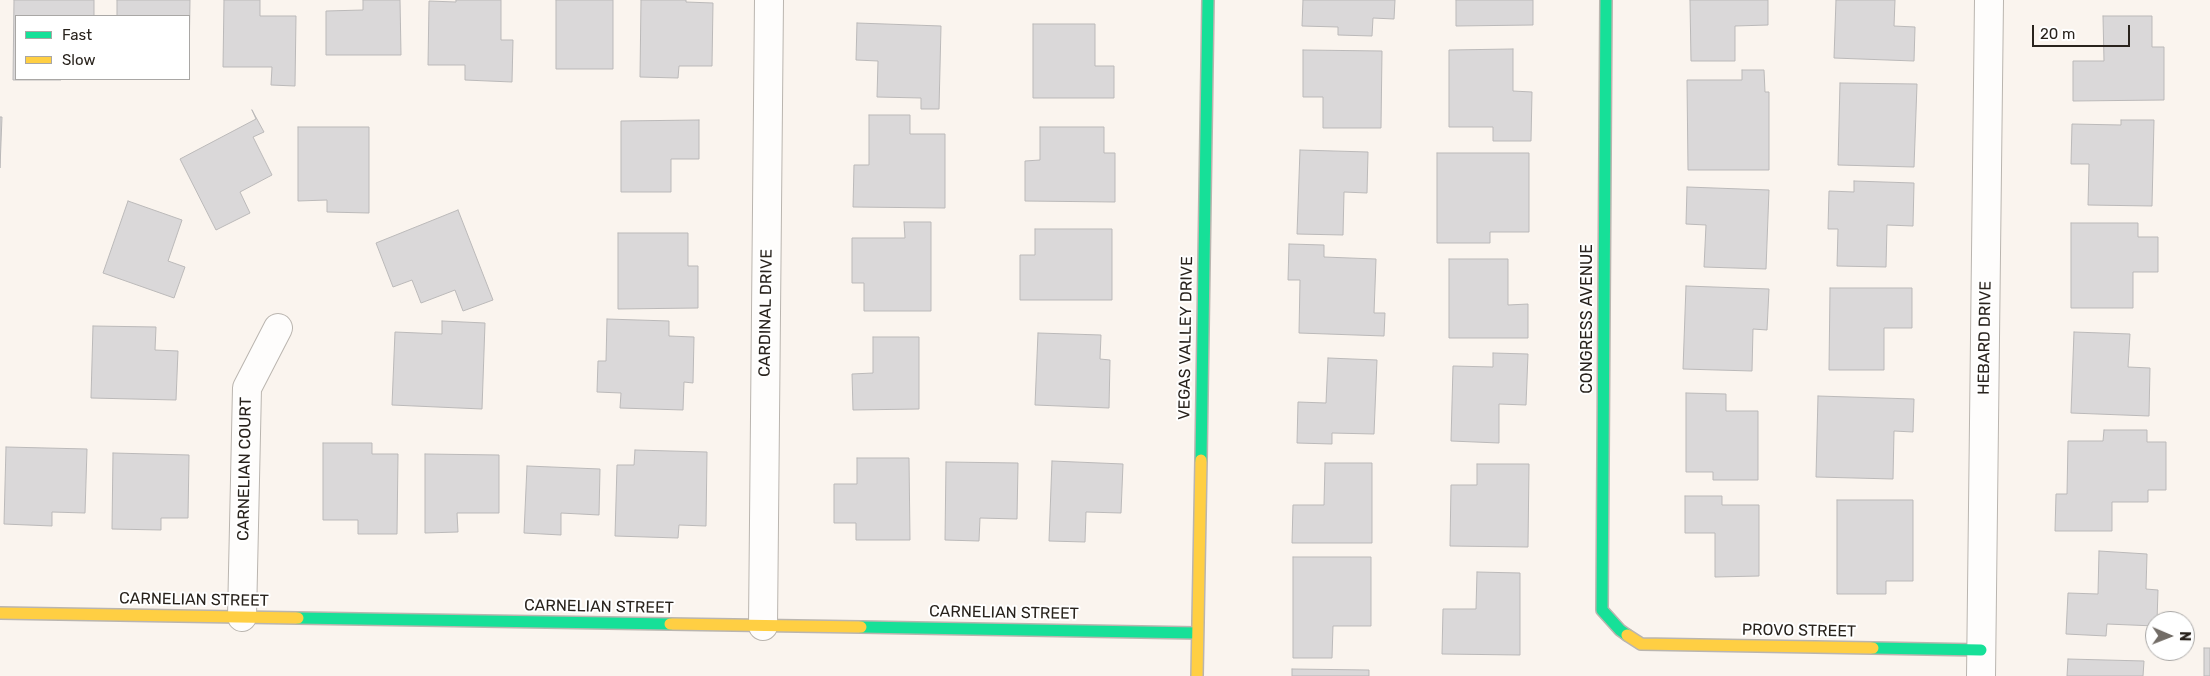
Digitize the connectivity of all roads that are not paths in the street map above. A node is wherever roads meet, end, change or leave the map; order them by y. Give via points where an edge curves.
1 (769, 0) edge
2 (1208, 0) edge
3 (1606, 0) edge
4 (1988, 0) edge
5 (278, 328) dead end
6 (0, 613) edge
7 (242, 617) junction
8 (763, 626) junction
9 (1620, 630) joint
10 (1197, 633) junction
11 (1981, 663) edge
12 (1197, 676) edge

1 - 8 street, CARDINAL DRIVE
2 - 10 street, VEGAS VALLEY DRIVE
3 - 9 street, CONGRESS AVENUE via 1602,610
4 - 11 street, HEBARD DRIVE
5 - 7 street, CARNELIAN COURT via 247,388
6 - 7 street, CARNELIAN STREET
7 - 8 street, CARNELIAN STREET
8 - 10 street, CARNELIAN STREET
9 - 11 street, PROVO STREET via 1641,644
10 - 12 street, VEGAS VALLEY DRIVE

